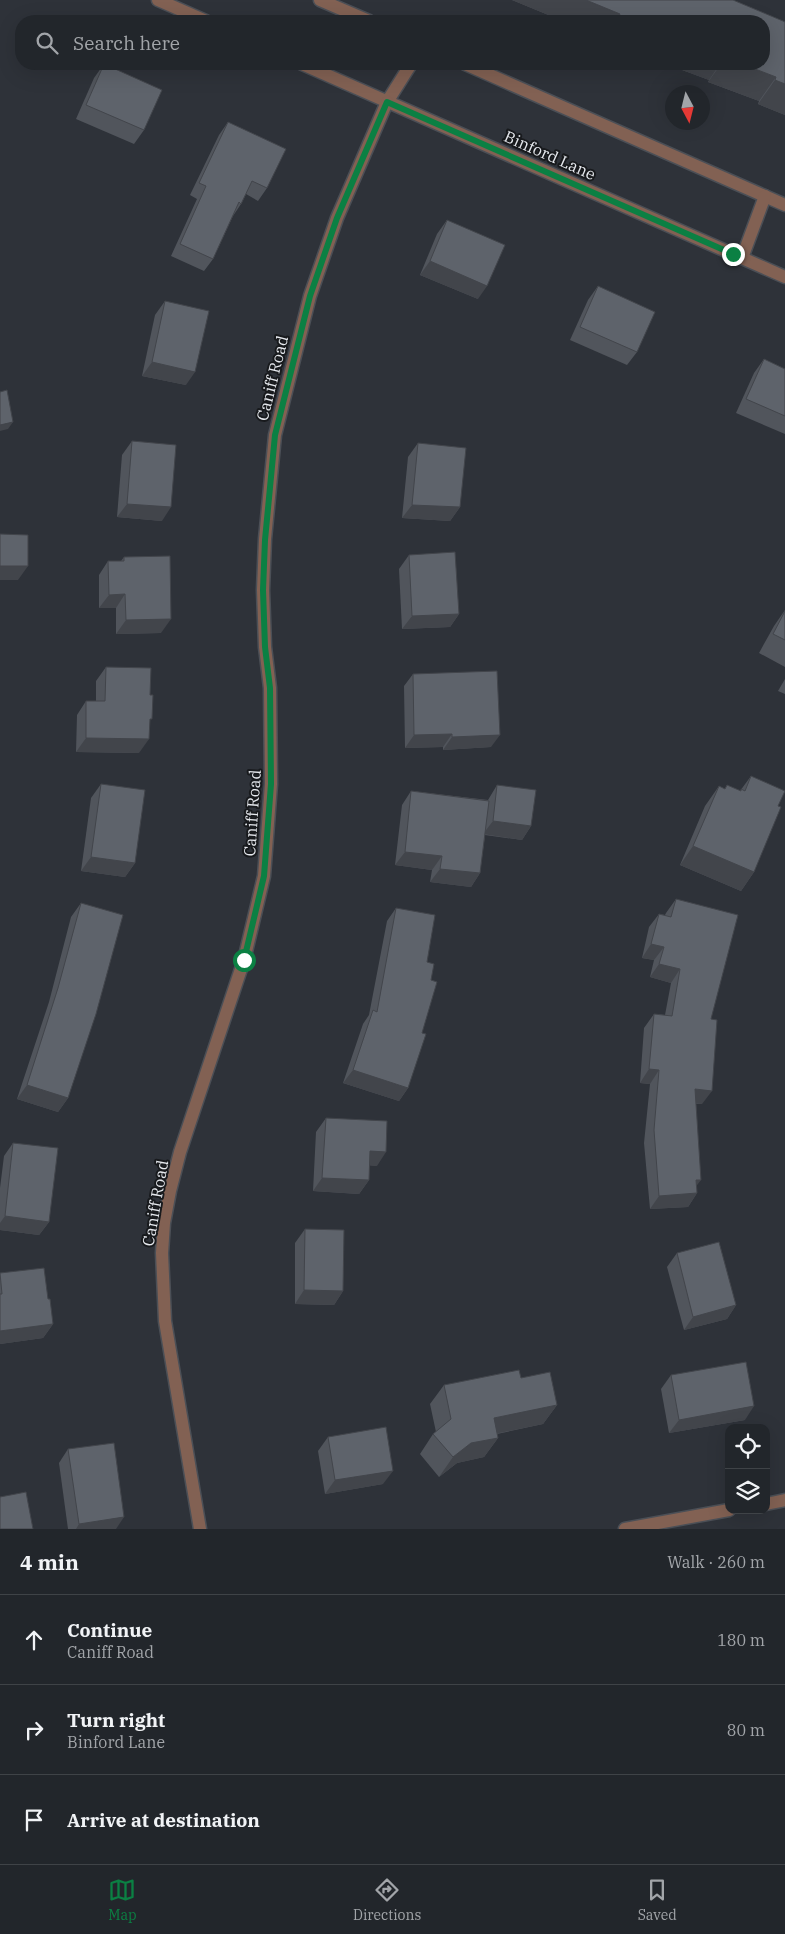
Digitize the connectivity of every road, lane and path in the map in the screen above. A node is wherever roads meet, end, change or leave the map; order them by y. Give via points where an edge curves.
1 (158, 0) edge
2 (320, 0) edge
3 (192, 15) edge
4 (355, 15) edge
5 (315, 70) edge
6 (406, 70) edge
7 (479, 70) edge
8 (387, 102) junction
9 (765, 196) junction
10 (785, 205) edge
11 (742, 258) junction
12 (785, 277) edge
13 (785, 1500) edge
14 (770, 1503) edge
15 (725, 1511) edge
16 (200, 1529) edge
17 (625, 1529) edge

1 - 3 street
2 - 4 street
5 - 8 street, Binford Lane
6 - 8 street, Caniff Road
7 - 9 street
8 - 11 street, Binford Lane
8 - 16 street, Caniff Road via 337,218 310,296 275,435 263,590 270,688 271,784 264,876 244,960 180,1152 164,1223 165,1321
9 - 10 street
9 - 11 street
11 - 12 street, Binford Lane
13 - 14 street
15 - 17 street

